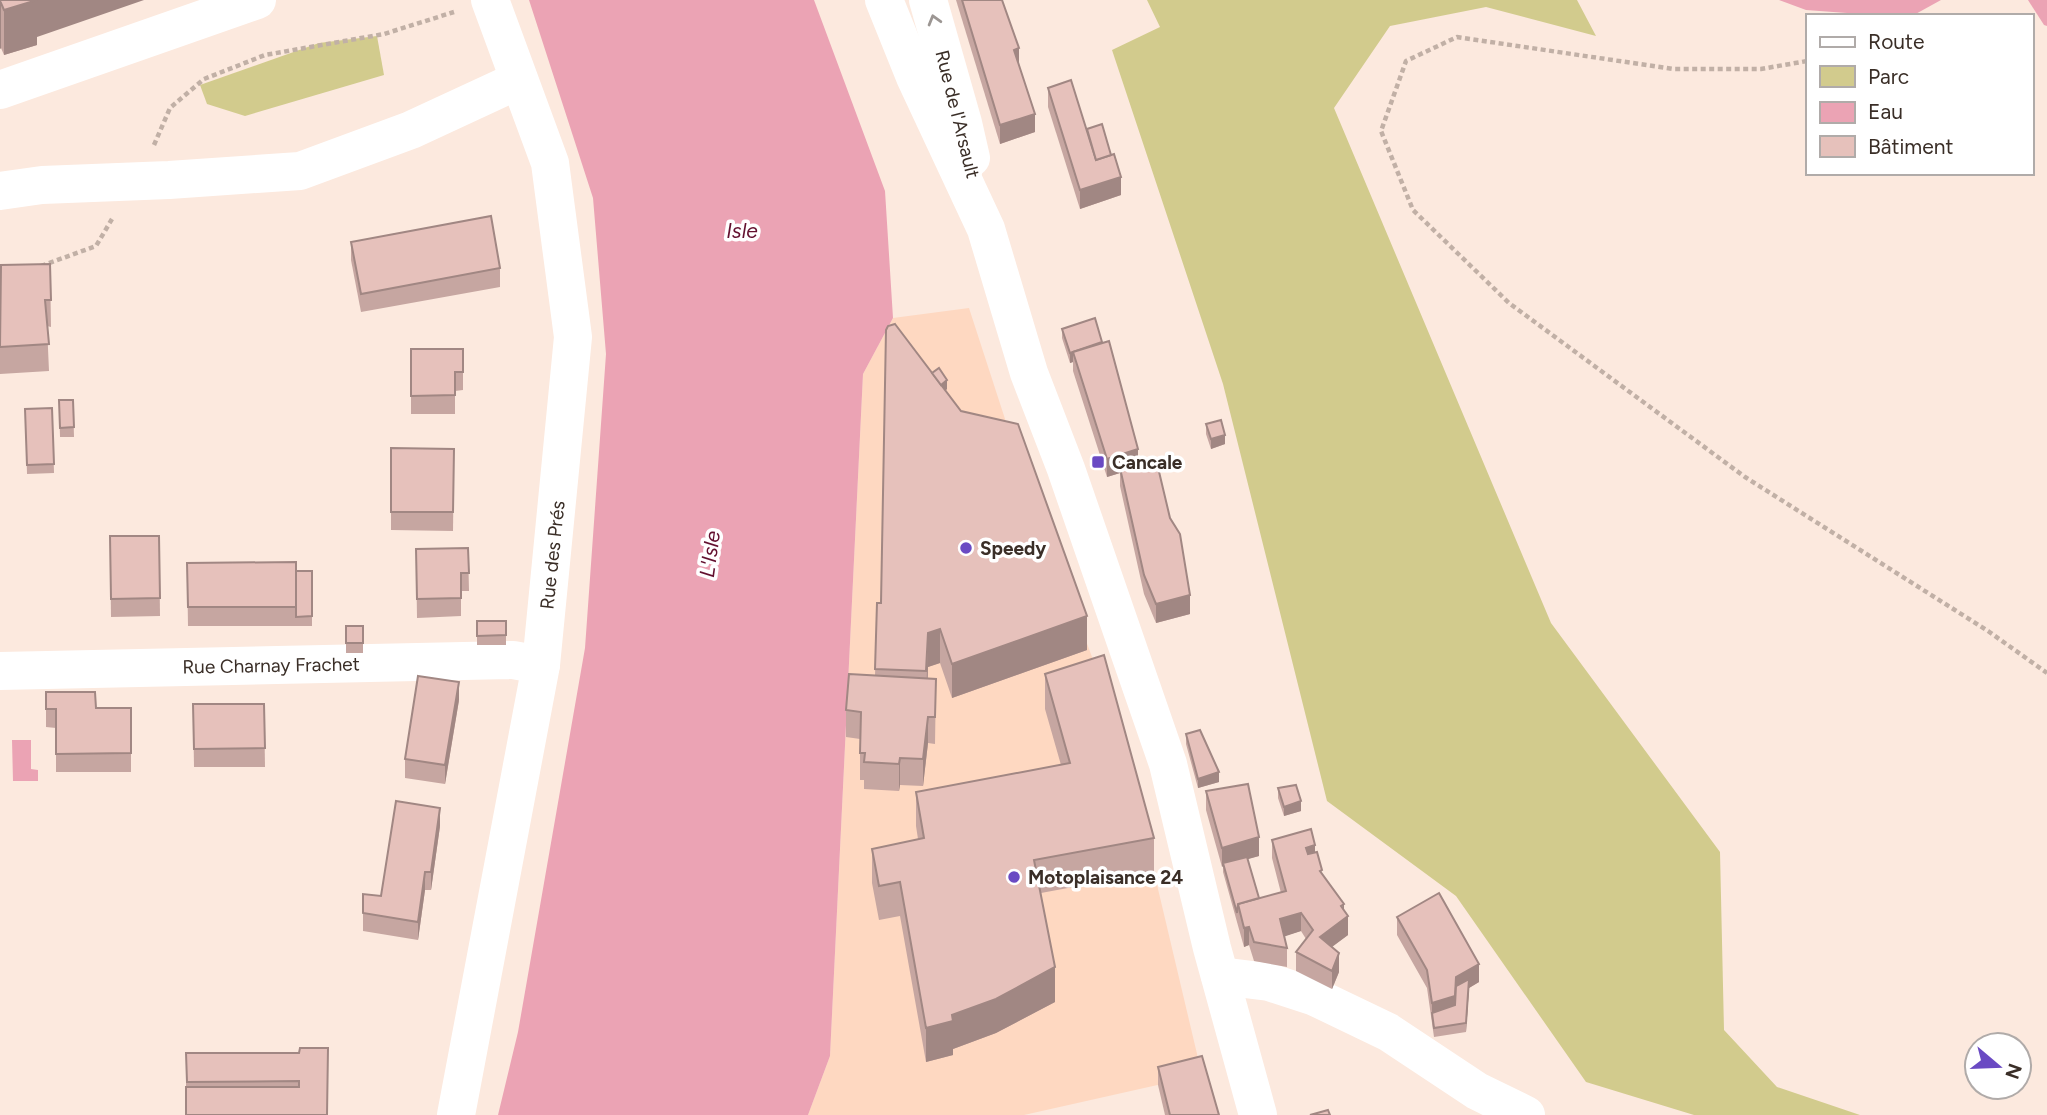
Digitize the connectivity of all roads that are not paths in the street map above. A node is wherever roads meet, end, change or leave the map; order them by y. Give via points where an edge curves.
1 (257, 0) edge
2 (884, 0) edge
3 (929, 0) edge
4 (476, 5) edge
5 (519, 80) junction
6 (0, 90) edge
7 (0, 191) edge
8 (986, 229) junction
9 (541, 665) junction
10 (0, 671) edge
11 (1220, 976) junction
12 (456, 1115) edge
13 (1258, 1115) edge
14 (1527, 1115) edge

1 - 6 street
2 - 8 street
8 -> 3 street, Rue de l'Arsault
4 - 5 street, Rue des Prés
5 - 7 street via 411,130 300,171
5 - 9 street, Rue des Prés via 550,163 573,337
8 - 11 street via 1029,373 1168,764
9 - 10 street, Rue Charnay Frachet via 513,660
9 - 12 street, Rue des Prés
11 - 13 street
11 - 14 street via 1269,982 1315,997 1388,1032 1477,1091

